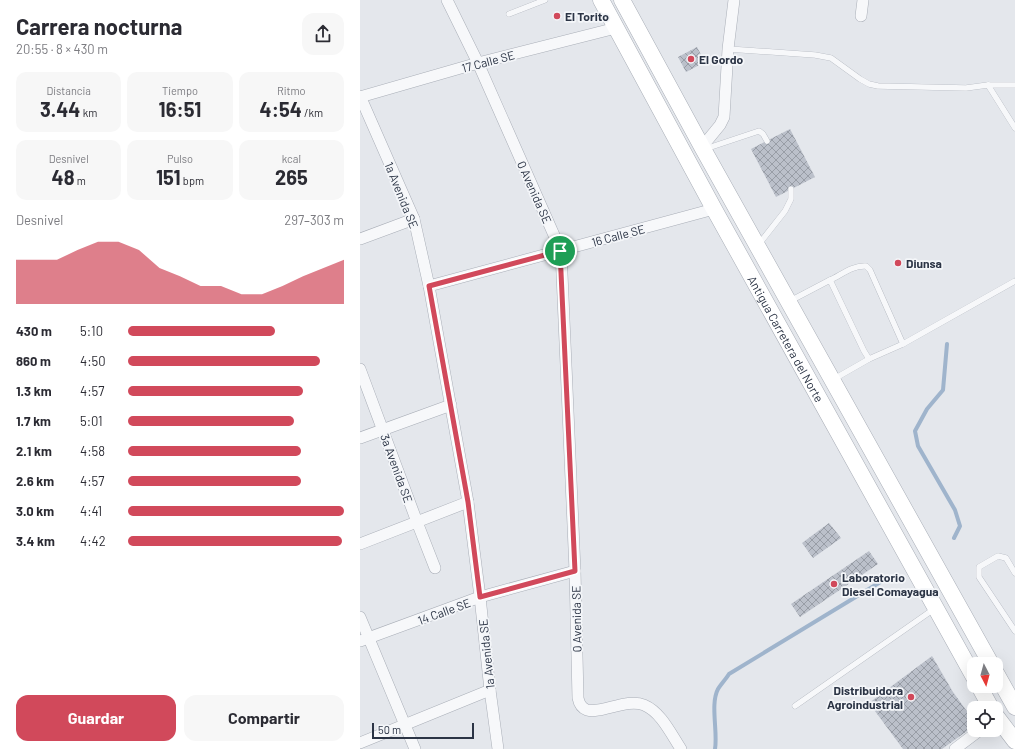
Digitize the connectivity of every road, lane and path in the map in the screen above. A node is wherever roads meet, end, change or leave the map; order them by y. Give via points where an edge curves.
1 (447, 0) edge
2 (545, 0) edge
3 (601, 0) edge
4 (622, 0) edge
5 (734, 0) edge
6 (863, 0) edge
7 (509, 14) dead end
8 (861, 16) dead end
9 (616, 28) junction
10 (728, 49) junction
11 (478, 64) junction
12 (988, 85) junction
13 (1015, 85) edge
14 (360, 96) edge
15 (1015, 128) edge
16 (767, 141) dead end
17 (703, 148) junction
18 (791, 189) dead end
19 (714, 209) junction
20 (414, 219) junction
21 (360, 239) edge
22 (758, 246) junction
23 (560, 251) junction
24 (830, 280) junction
25 (1015, 280) edge
26 (429, 286) junction
27 (789, 302) junction
28 (903, 344) junction
29 (869, 359) junction
30 (360, 369) edge
31 (832, 381) junction
32 (451, 405) junction
33 (383, 430) junction
34 (360, 438) edge
35 (468, 502) junction
36 (417, 522) junction
37 (360, 544) edge
38 (435, 568) dead end
39 (575, 571) junction
40 (1015, 573) edge
41 (480, 597) junction
42 (936, 608) junction
43 (360, 617) edge
44 (1015, 631) edge
45 (364, 640) edge
46 (987, 657) edge
47 (967, 664) edge
48 (1003, 686) edge
49 (490, 690) junction
50 (1014, 705) edge
51 (795, 706) dead end
52 (405, 724) junction
53 (1003, 726) edge
54 (971, 737) edge
55 (1015, 742) edge
56 (360, 743) edge
57 (415, 749) edge
58 (498, 749) edge
59 (681, 749) edge
60 (955, 749) edge

1 - 11 street, 0 Avenida SE
2 - 7 lane
3 - 9 main road, Antigua Carretera del Norte
4 - 17 main road, Antigua Carretera del Norte
5 - 10 street
6 - 8 street
9 - 11 street, 17 Calle SE
9 - 19 main road, Antigua Carretera del Norte
10 - 12 lane via 831,58 860,79 878,86 966,88
10 - 17 street via 724,117
11 - 14 street, 17 Calle SE
11 - 23 street, 0 Avenida SE
12 - 13 lane
12 - 15 lane
14 - 20 street, 1a Avenida SE
16 - 17 lane via 759,131
17 - 22 main road, Antigua Carretera del Norte
18 - 22 lane via 791,199 785,211
19 - 23 street, 16 Calle SE
19 - 42 main road, Antigua Carretera del Norte
20 - 21 street
20 - 26 street, 1a Avenida SE
22 - 27 main road, Antigua Carretera del Norte
23 - 26 street, 16 Calle SE
23 - 39 street, 0 Avenida SE
24 - 27 lane
24 - 28 lane via 854,268 866,266
24 - 29 lane
25 - 28 lane
26 - 32 street, 1a Avenida SE
27 - 31 main road, Antigua Carretera del Norte
28 - 29 lane
29 - 31 lane
30 - 33 street, 3a Avenida SE
31 - 46 main road, Antigua Carretera del Norte
32 - 33 street
32 - 35 street, 1a Avenida SE
33 - 34 street
33 - 36 street, 3a Avenida SE
35 - 36 street
35 - 41 street, 1a Avenida SE
36 - 37 street
36 - 38 street, 3a Avenida SE
39 - 41 street, 14 Calle SE
39 - 59 street, 0 Avenida SE via 579,703 586,710 629,703 642,704 652,709 660,718
40 - 44 lane via 1006,558 998,556 980,568 979,577
41 - 45 street, 14 Calle SE
41 - 49 street, 1a Avenida SE
42 - 47 main road, Antigua Carretera del Norte
42 - 51 lane
43 - 45 street
45 - 52 street
48 - 50 main road
49 - 52 street
49 - 58 street, 1a Avenida SE
52 - 56 street
52 - 57 street
53 - 55 main road
54 - 60 street

